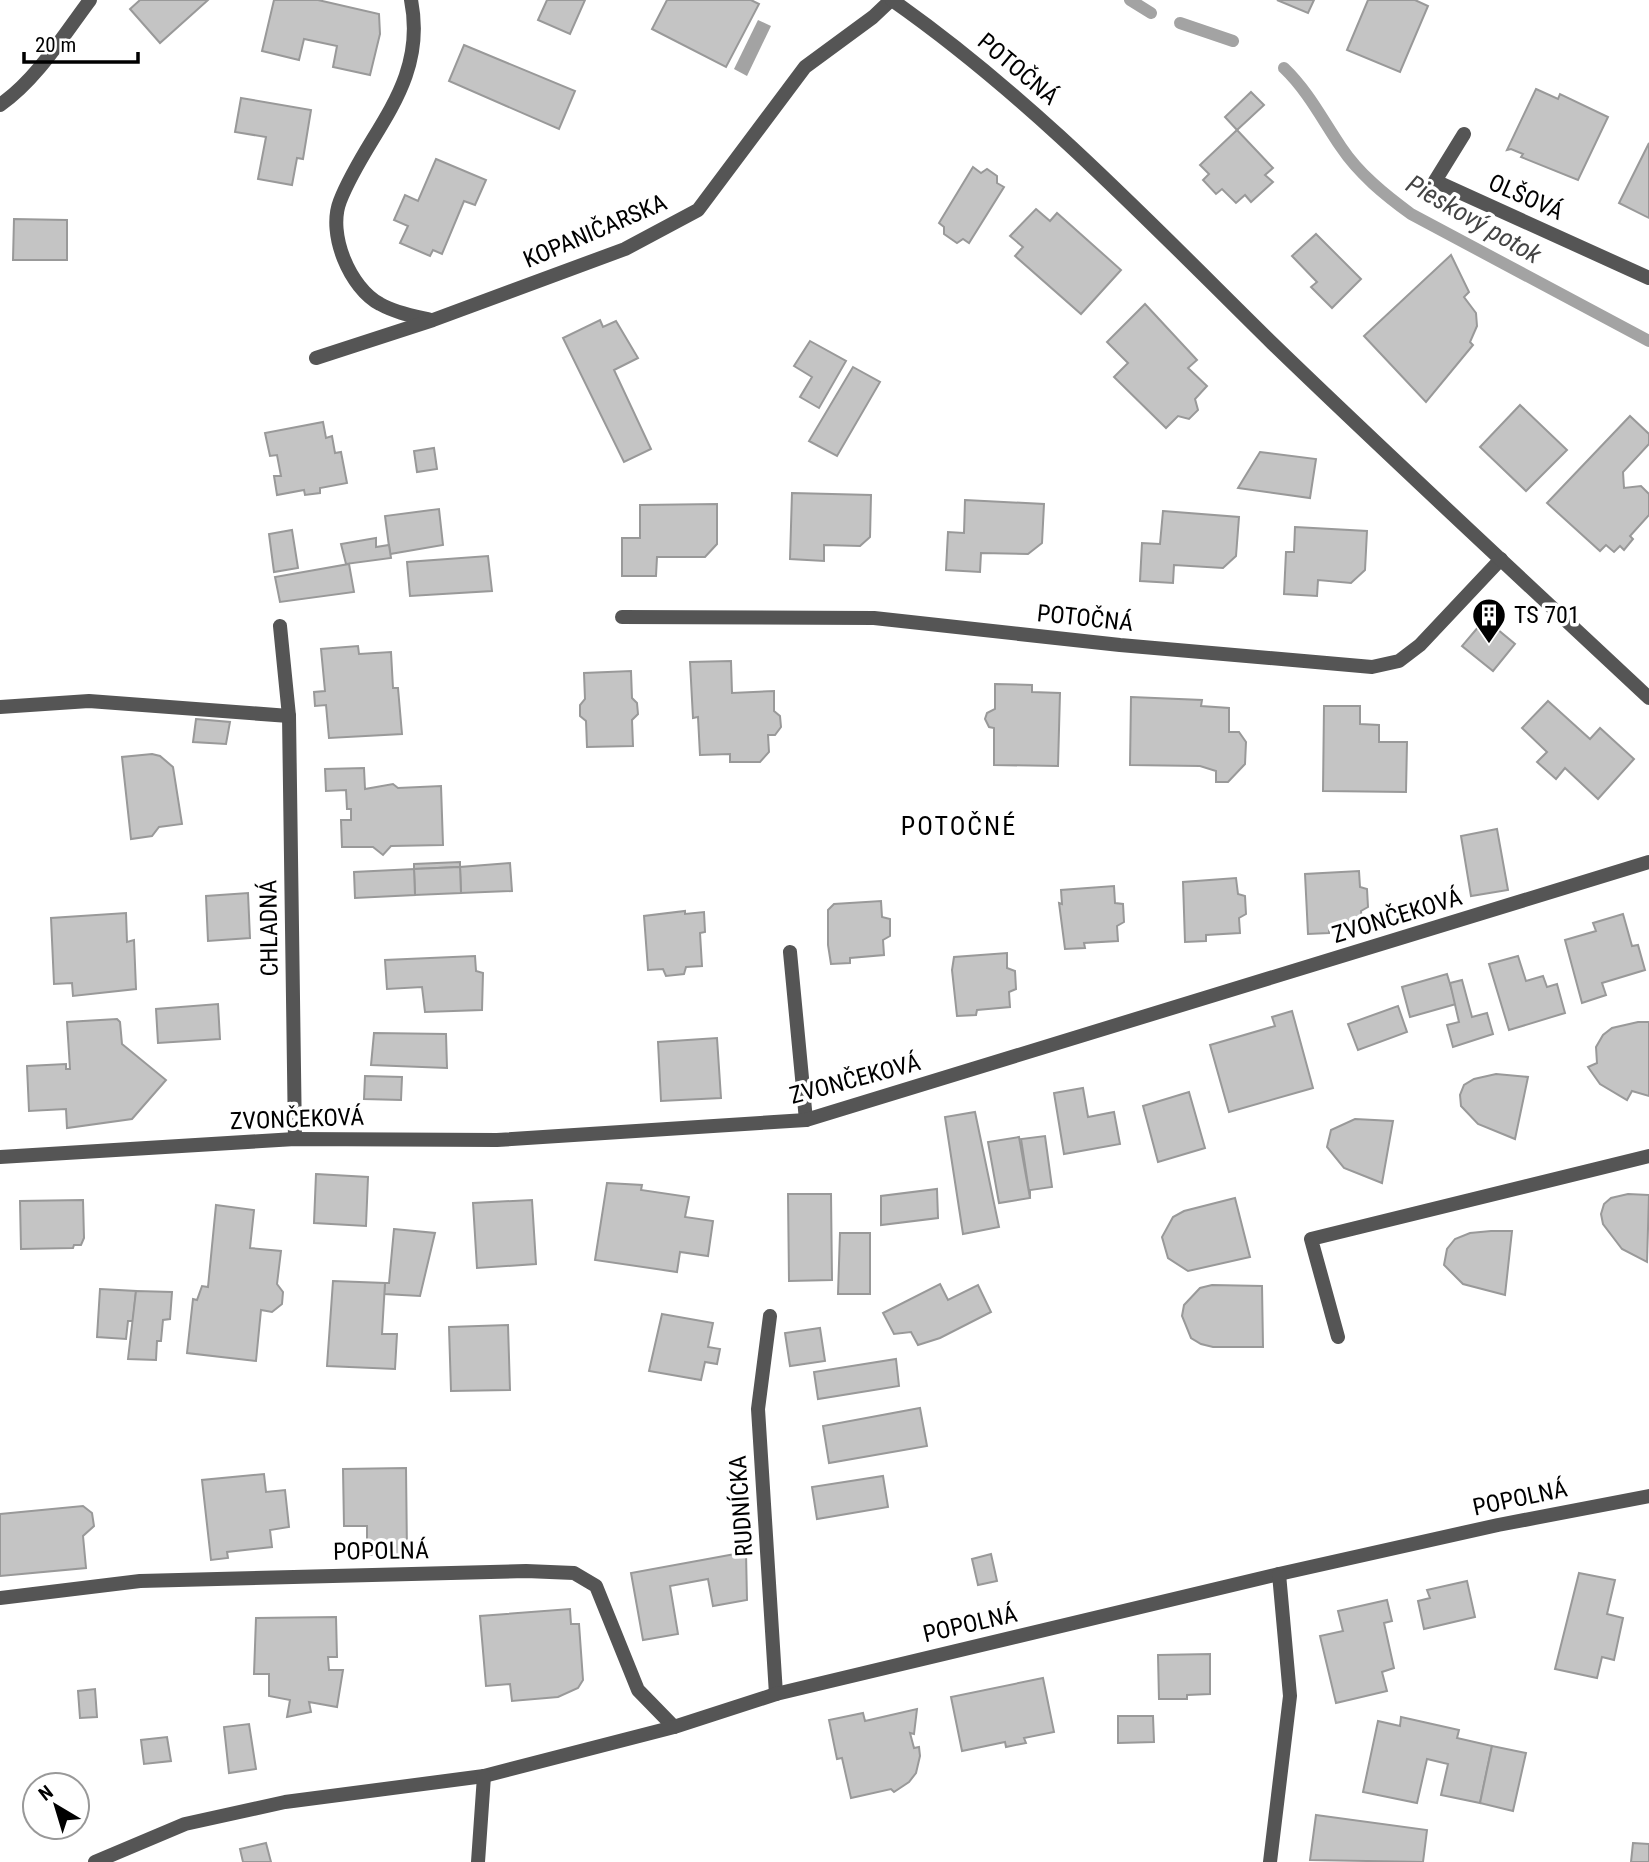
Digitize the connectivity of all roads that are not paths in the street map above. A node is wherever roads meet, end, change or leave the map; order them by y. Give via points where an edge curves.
1 (90, 0) edge
2 (411, 0) edge
3 (891, 0) edge
4 (0, 105) edge
5 (1464, 134) dead end
6 (1649, 278) edge
7 (433, 320) junction
8 (316, 358) dead end
9 (1501, 559) junction
10 (622, 617) dead end
11 (281, 626) dead end
12 (1649, 698) edge
13 (0, 707) edge
14 (289, 716) junction
15 (1649, 862) edge
16 (790, 952) dead end
17 (806, 1121) junction
18 (295, 1139) junction
19 (1649, 1156) edge
20 (0, 1157) edge
21 (770, 1316) dead end
22 (1338, 1337) dead end
23 (1649, 1496) edge
24 (1279, 1574) junction
25 (0, 1598) edge
26 (776, 1693) junction
27 (674, 1727) junction
28 (484, 1776) junction
29 (94, 1862) edge
30 (478, 1862) edge
31 (1270, 1862) edge

1 - 4 street via 46,59 14,96
2 - 7 street via 414,29 404,80 339,203 337,231 344,258 378,304
3 - 7 street, KOPANIČARSKA via 805,67 698,211 625,248
3 - 9 street, POTOČNÁ via 942,35 1044,120
5 - 6 street, OLŠOVÁ via 1435,181
7 - 8 street, KOPANIČARSKA
9 - 10 street, POTOČNÁ via 1420,645 1399,661 1372,667 874,618
9 - 12 street, POTOČNÁ
11 - 14 street, CHLADNÁ
13 - 14 street via 89,701
14 - 18 street, CHLADNÁ
15 - 17 street, ZVONČEKOVÁ
16 - 17 street
17 - 18 street, ZVONČEKOVÁ via 497,1140
18 - 20 street, ZVONČEKOVÁ
19 - 22 street via 1311,1239
21 - 26 street, RUDNÍCKA via 758,1409
23 - 24 street, POPOLNÁ
24 - 26 street, POPOLNÁ
24 - 31 street via 1290,1696
25 - 27 street, POPOLNÁ via 153,1581 574,1573 596,1586 638,1690
26 - 27 street, POPOLNÁ
27 - 28 street, POPOLNÁ
28 - 29 street, POPOLNÁ via 285,1802 185,1824
28 - 30 street

